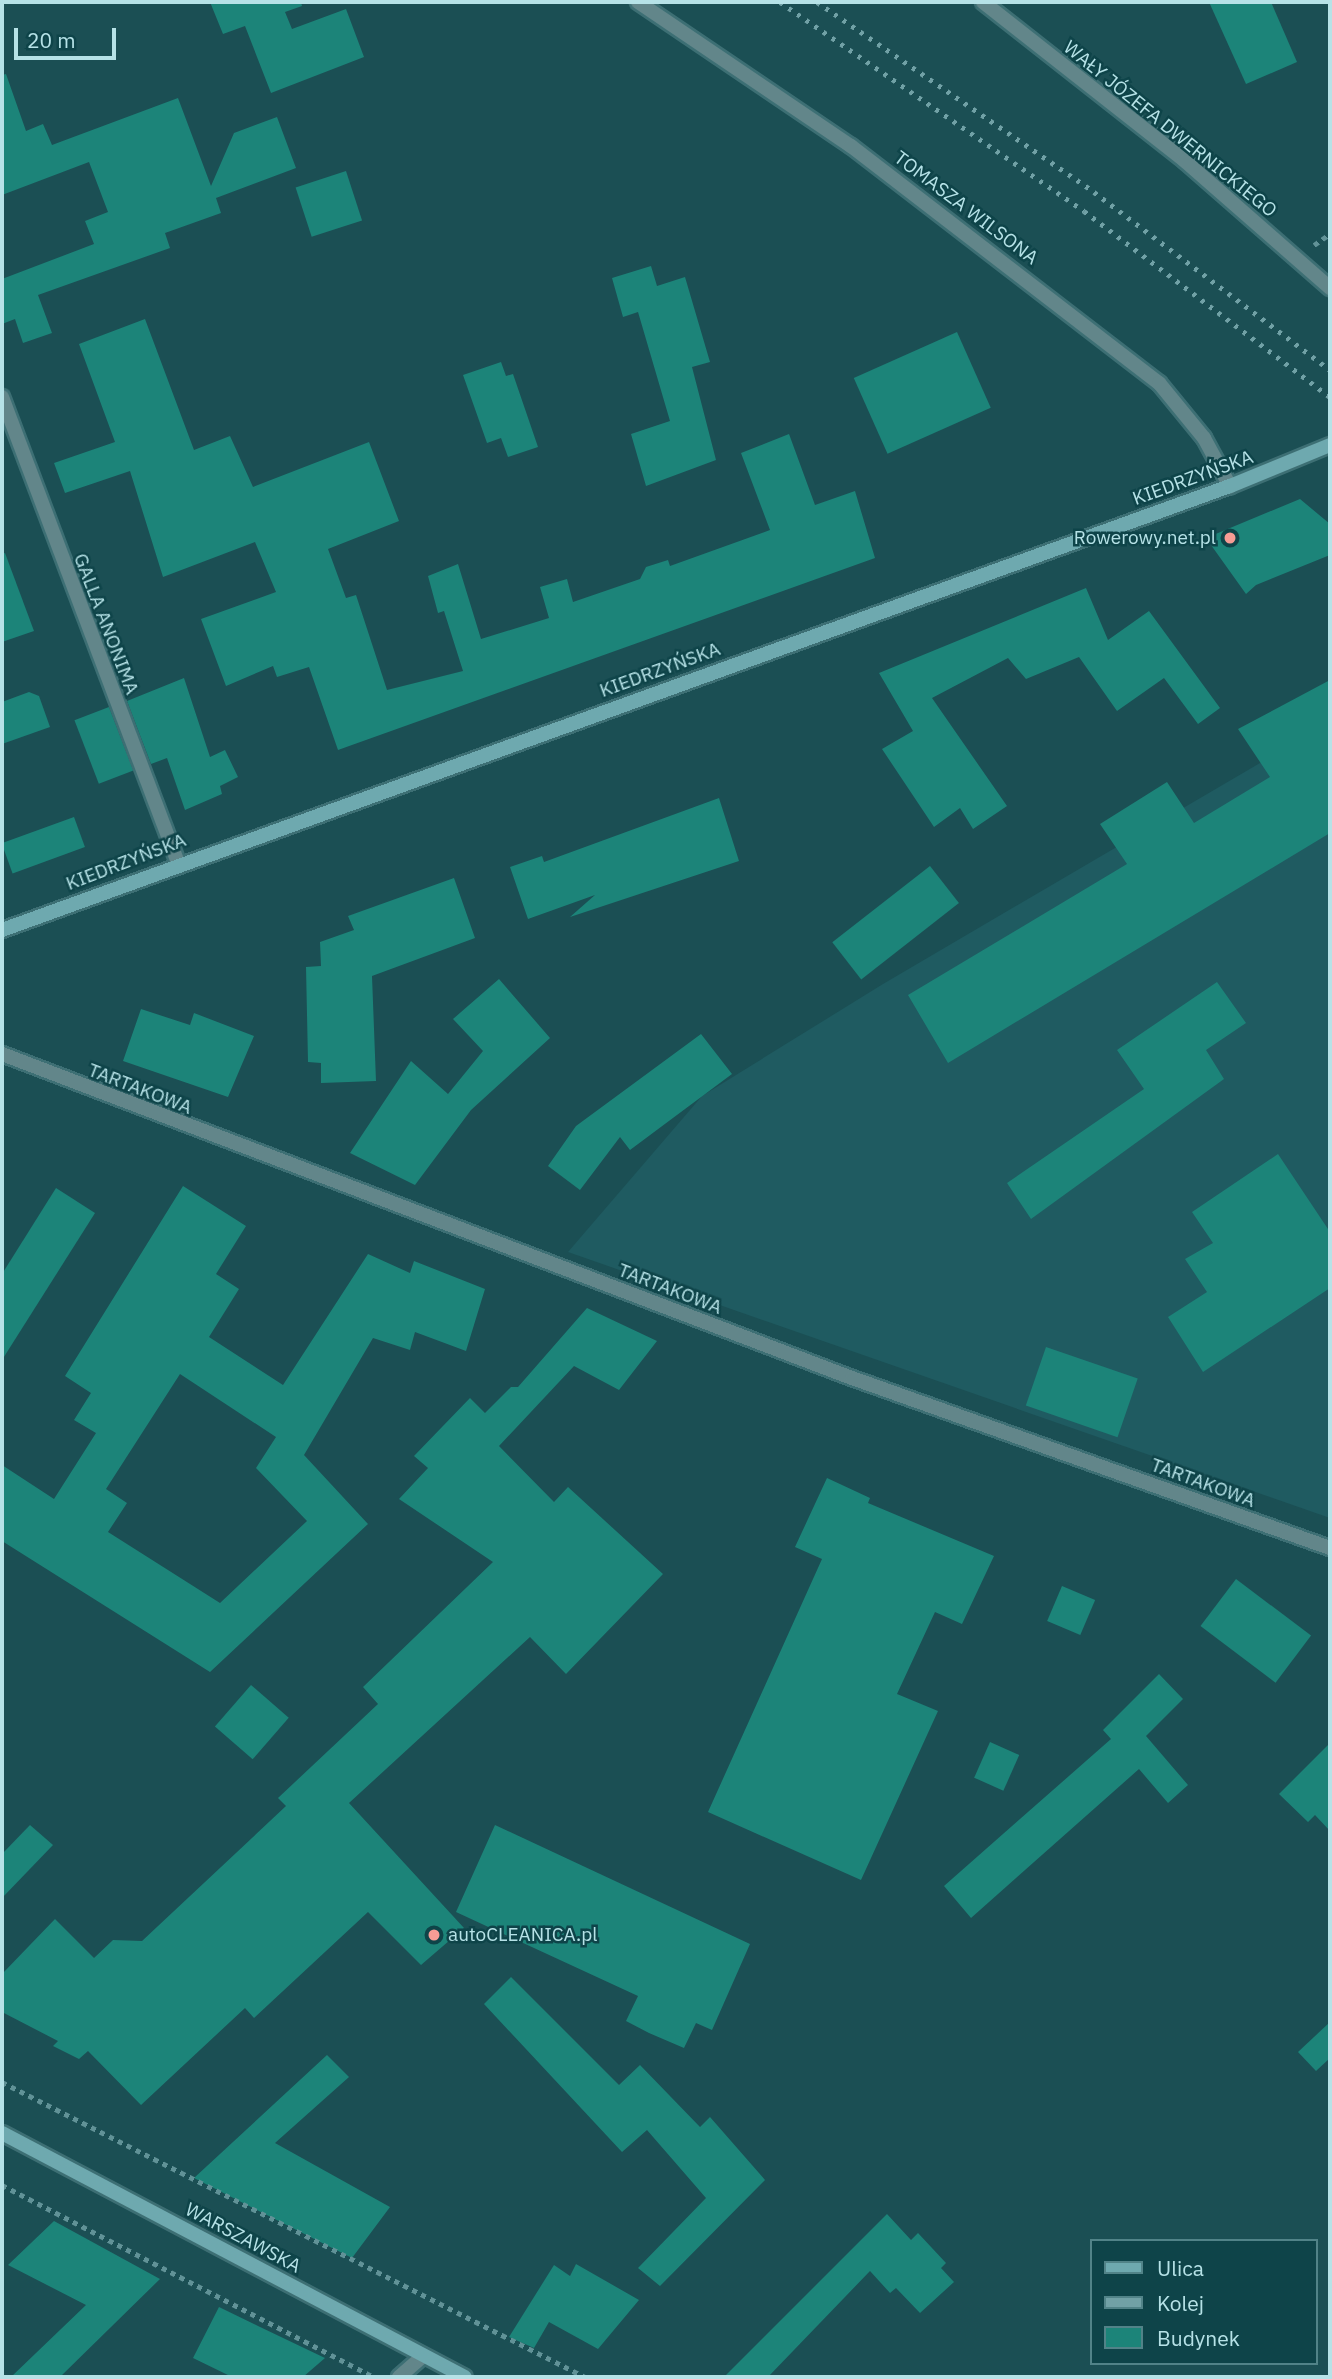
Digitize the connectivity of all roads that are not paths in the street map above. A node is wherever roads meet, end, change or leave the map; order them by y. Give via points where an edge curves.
1 (638, 2) edge
2 (983, 2) edge
3 (1330, 288) edge
4 (2, 397) edge
5 (1330, 445) edge
6 (1230, 486) junction
7 (178, 863) junction
8 (2, 930) edge
9 (2, 1054) edge
10 (1330, 1548) edge
11 (2, 2133) edge
12 (422, 2357) junction
13 (399, 2377) edge
14 (465, 2377) edge

1 - 6 street, TOMASZA WILSONA via 851,146 1159,383 1204,438
2 - 3 street, WAŁY JÓZEFA DWERNICKIEGO via 1185,161
4 - 7 street, GALLA ANONIMA
5 - 6 street, KIEDRZYŃSKA
6 - 7 street, KIEDRZYŃSKA
7 - 8 street, KIEDRZYŃSKA
9 - 10 street, TARTAKOWA via 852,1378
11 - 12 street, WARSZAWSKA
12 - 13 street
12 - 14 street, WARSZAWSKA

